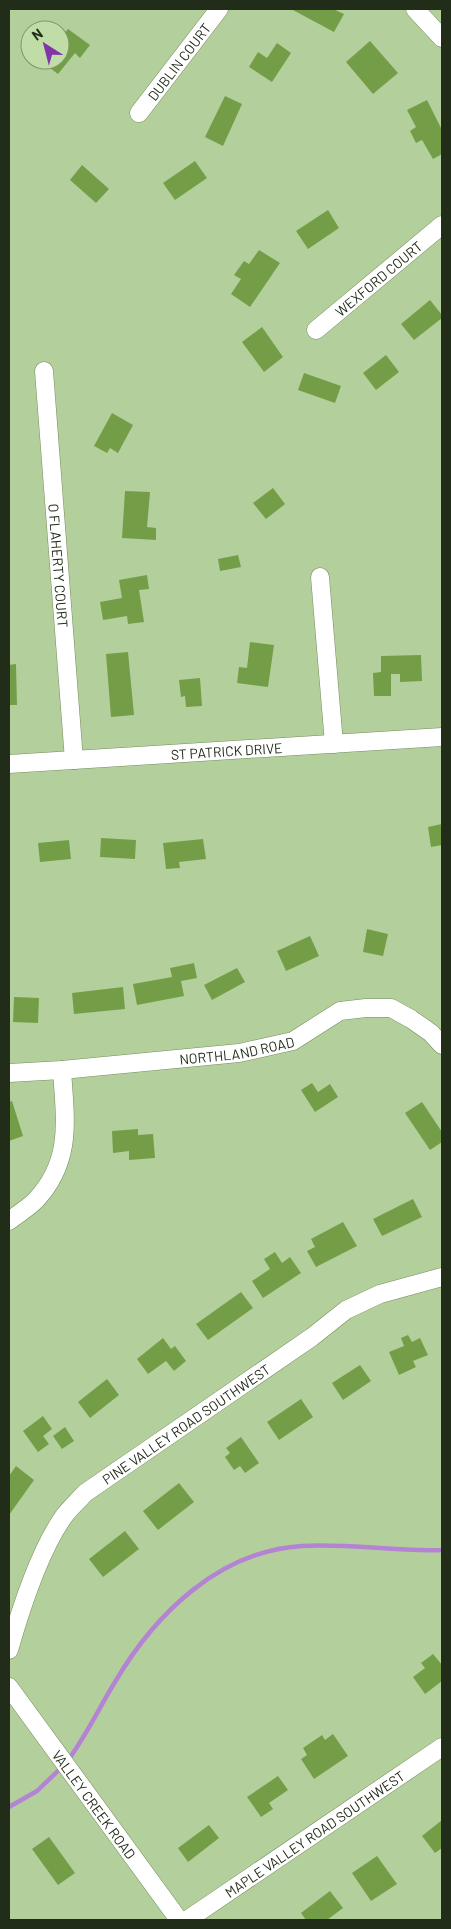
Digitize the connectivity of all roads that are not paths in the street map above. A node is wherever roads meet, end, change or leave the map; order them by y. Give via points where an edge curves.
1 (219, 9) edge
2 (415, 9) edge
3 (442, 38) edge
4 (139, 113) dead end
5 (442, 225) edge
6 (316, 330) dead end
7 (44, 371) dead end
8 (320, 577) dead end
9 (442, 738) edge
10 (334, 744) junction
11 (74, 760) junction
12 (9, 764) edge
13 (442, 1045) edge
14 (62, 1070) junction
15 (9, 1073) edge
16 (9, 1221) edge
17 (442, 1277) edge
18 (9, 1650) edge
19 (9, 1687) edge
20 (442, 1747) edge
21 (179, 1920) edge
22 (187, 1920) edge

1 - 4 street, DUBLIN COURT
2 - 3 street
5 - 6 street, WEXFORD COURT
7 - 11 street, O FLAHERTY COURT
8 - 10 street
9 - 10 street, ST PATRICK DRIVE
10 - 11 street, ST PATRICK DRIVE
11 - 12 street, ST PATRICK DRIVE
13 - 14 street, NORTHLAND ROAD via 424,1028 391,1008 366,1008 340,1011 293,1041 239,1053
14 - 15 street, NORTHLAND ROAD
14 - 16 street via 66,1122 62,1154 50,1184 34,1202
17 - 18 street, PINE VALLEY ROAD SOUTHWEST via 380,1294 346,1310 85,1493 48,1541
19 - 21 street, VALLEY CREEK ROAD
20 - 22 street, MAPLE VALLEY ROAD SOUTHWEST

